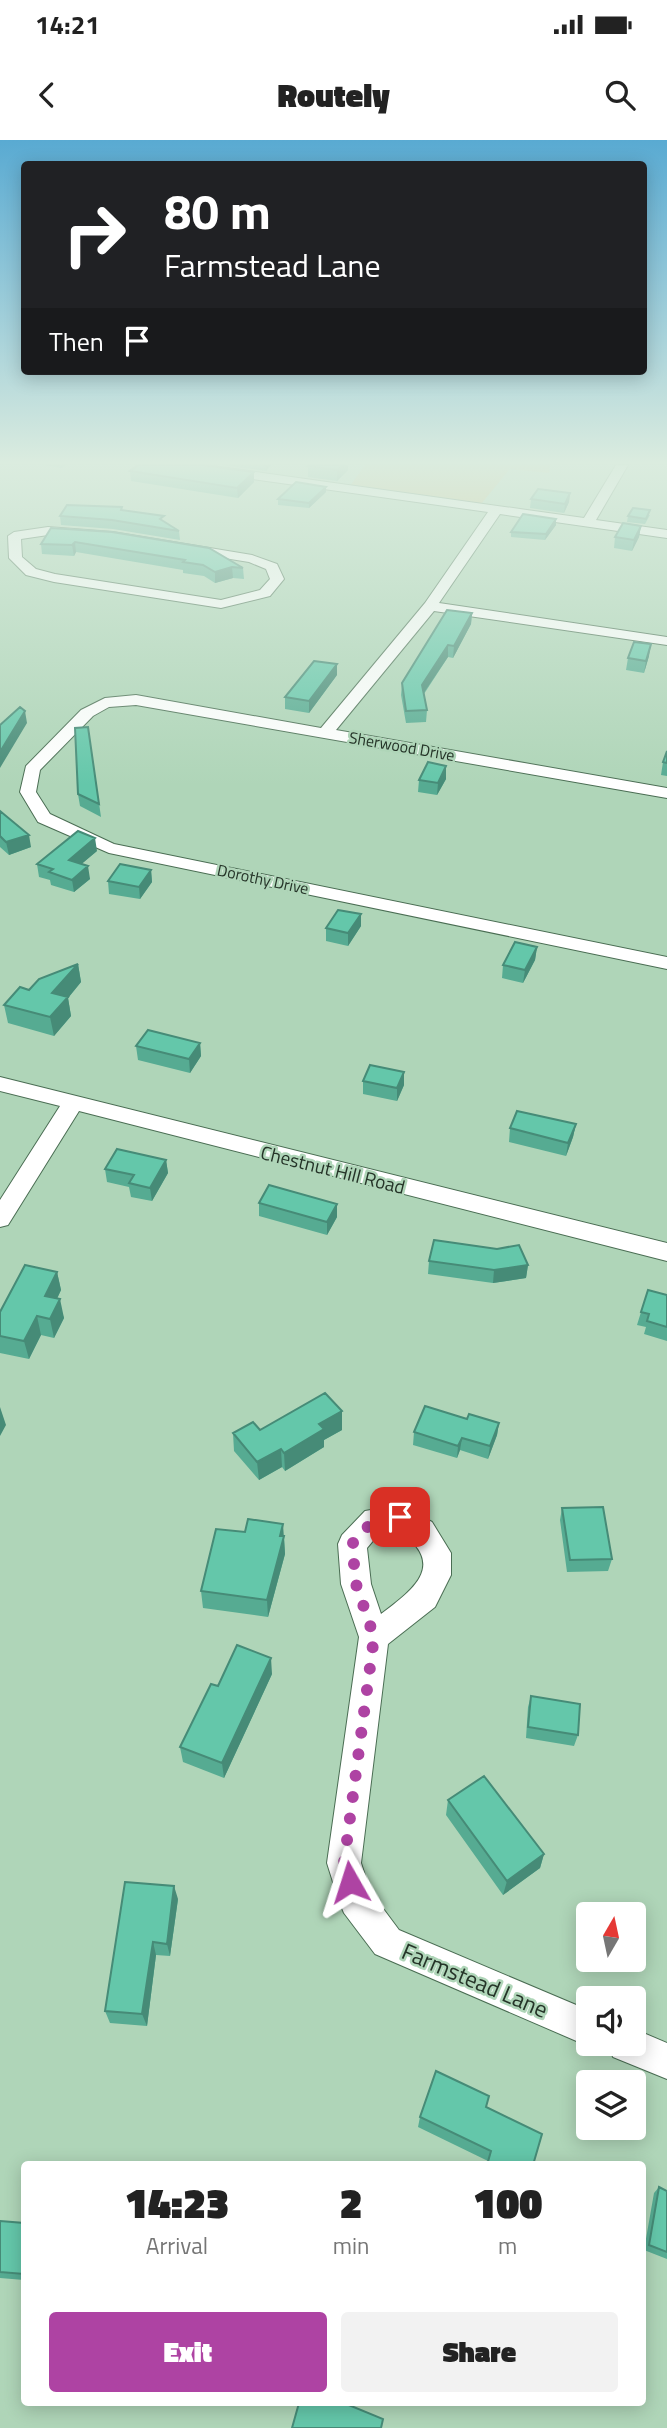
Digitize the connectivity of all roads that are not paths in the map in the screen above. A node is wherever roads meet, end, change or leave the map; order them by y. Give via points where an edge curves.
1 (31, 572) edge
2 (274, 572) edge
3 (454, 572) edge
4 (430, 606) junction
5 (667, 641) edge
6 (136, 700) joint
7 (326, 732) junction
8 (667, 793) edge
9 (667, 963) edge
10 (0, 1084) edge
11 (72, 1104) junction
12 (0, 1219) edge
13 (667, 1252) edge
14 (374, 1637) dead end
15 (576, 2023) edge
16 (646, 2052) edge
17 (667, 2061) edge

1 - 2 street via 221,604 265,593 276,579
3 - 4 street
4 - 5 street
4 - 7 street
6 - 7 street, Sherwood Drive
6 - 9 street, Dorothy Drive via 105,703 87,713 32,769 28,792 44,818 108,848
7 - 8 street, Sherwood Drive
10 - 11 street, Chestnut Hill Road
11 - 12 street
11 - 13 street, Chestnut Hill Road
14 - 15 street, Farmstead Lane via 344,1863 356,1901 387,1942
16 - 17 street

